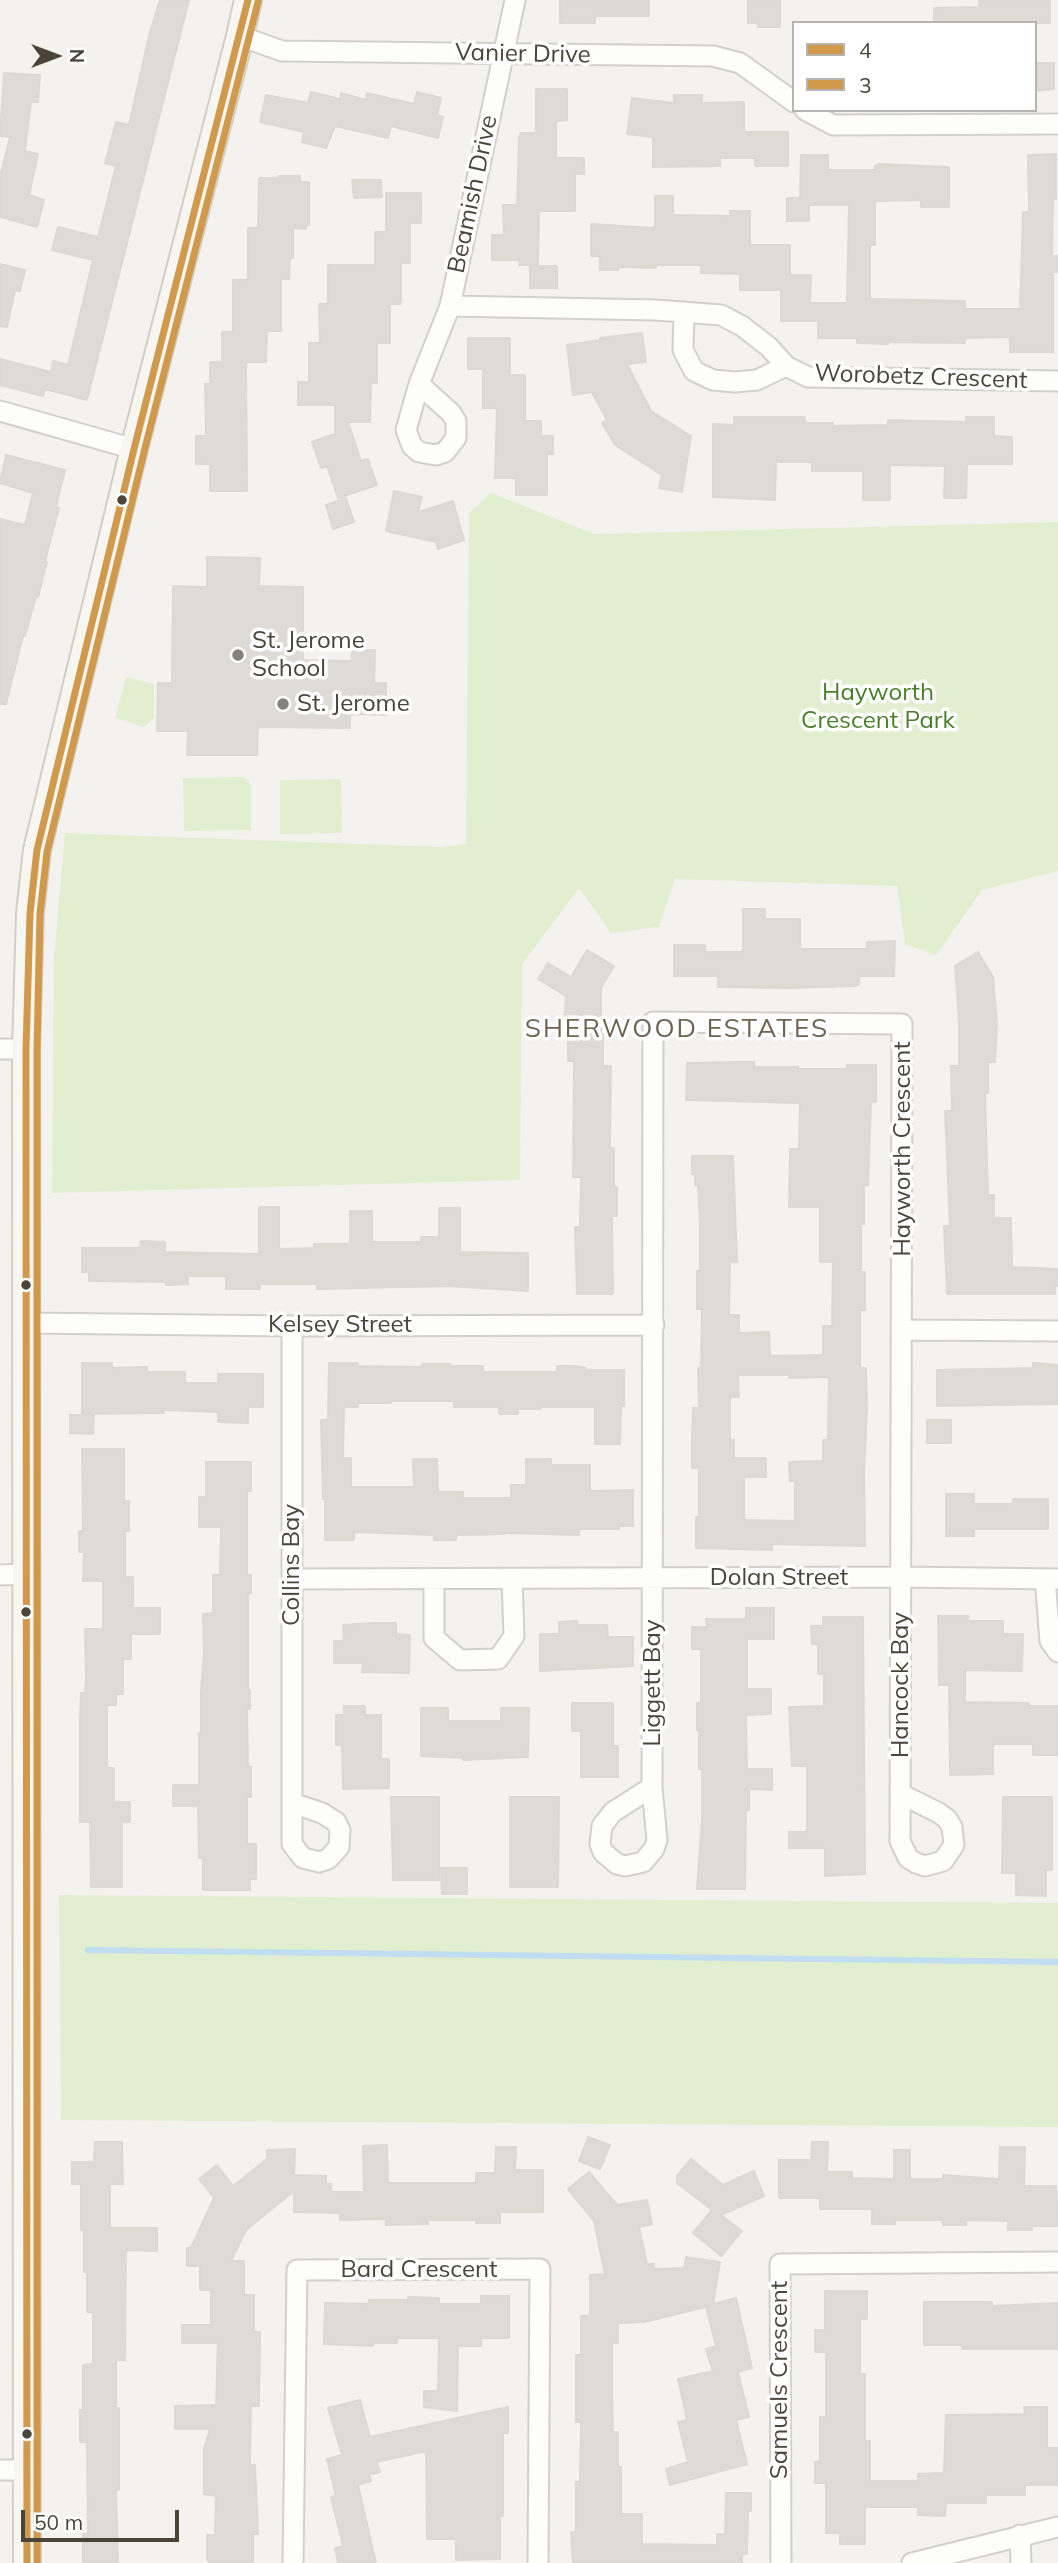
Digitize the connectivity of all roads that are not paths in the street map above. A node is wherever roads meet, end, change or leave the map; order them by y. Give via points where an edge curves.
1 (248, 0) edge
2 (515, 0) edge
3 (240, 36) junction
4 (502, 54) junction
5 (792, 101) edge
6 (809, 112) edge
7 (1058, 124) edge
8 (450, 306) junction
9 (684, 312) junction
10 (786, 366) junction
11 (1058, 381) edge
12 (419, 384) dead end
13 (0, 411) edge
14 (134, 449) junction
15 (13, 1049) edge
16 (26, 1323) junction
17 (654, 1325) junction
18 (292, 1326) junction
19 (903, 1330) junction
20 (1058, 1331) edge
21 (27, 1574) junction
22 (0, 1575) edge
23 (901, 1577) junction
24 (293, 1579) junction
25 (434, 1579) junction
26 (512, 1579) junction
27 (653, 1579) junction
28 (1052, 1579) edge
29 (1058, 1652) edge
30 (652, 1787) dead end
31 (901, 1794) dead end
32 (292, 1803) dead end
33 (1058, 2262) edge
34 (0, 2470) edge
35 (28, 2470) junction
36 (1058, 2527) edge
37 (1020, 2535) junction
38 (27, 2563) edge
39 (293, 2563) edge
40 (538, 2563) edge
41 (781, 2563) edge
42 (912, 2563) edge
43 (1021, 2563) edge

1 - 3 street
2 - 4 street, Beamish Drive
3 - 4 street, Vanier Drive via 282,51
3 - 14 street
4 - 5 street, Vanier Drive via 713,55 740,63
4 - 8 street, Beamish Drive
6 - 7 street via 833,125
8 - 9 street, Worobetz Crescent
8 - 12 street, Beamish Drive
9 - 10 street, Worobetz Crescent via 721,315 742,326
9 - 10 street, Worobetz Crescent via 683,350 694,371 713,380 735,382 757,380
10 - 11 street, Worobetz Crescent via 808,377
13 - 14 street
14 - 15 street via 37,850
15 - 16 street
16 - 18 street, Kelsey Street
16 - 21 street
17 - 18 street, Kelsey Street
17 - 19 street, Hayworth Crescent via 653,1022 902,1024
17 - 27 street, Hayworth Crescent
18 - 24 street, Collins Bay
19 - 20 street
19 - 23 street, Hayworth Crescent
21 - 22 street
21 - 35 street
23 - 27 street, Dolan Street
23 - 28 street, Dolan Street
23 - 31 street, Hancock Bay
24 - 25 street, Dolan Street
24 - 32 street, Collins Bay
25 - 26 street, Dolan Street
25 - 26 street via 435,1638 460,1660 498,1659 514,1636
26 - 27 street, Dolan Street
27 - 30 street, Liggett Bay
28 - 29 street, Dolan Street via 1050,1641
33 - 41 street, Samuels Crescent via 780,2264
34 - 35 street
35 - 38 street
36 - 37 street
37 - 42 street
37 - 43 street
39 - 40 street, Bard Crescent via 297,2270 540,2269

